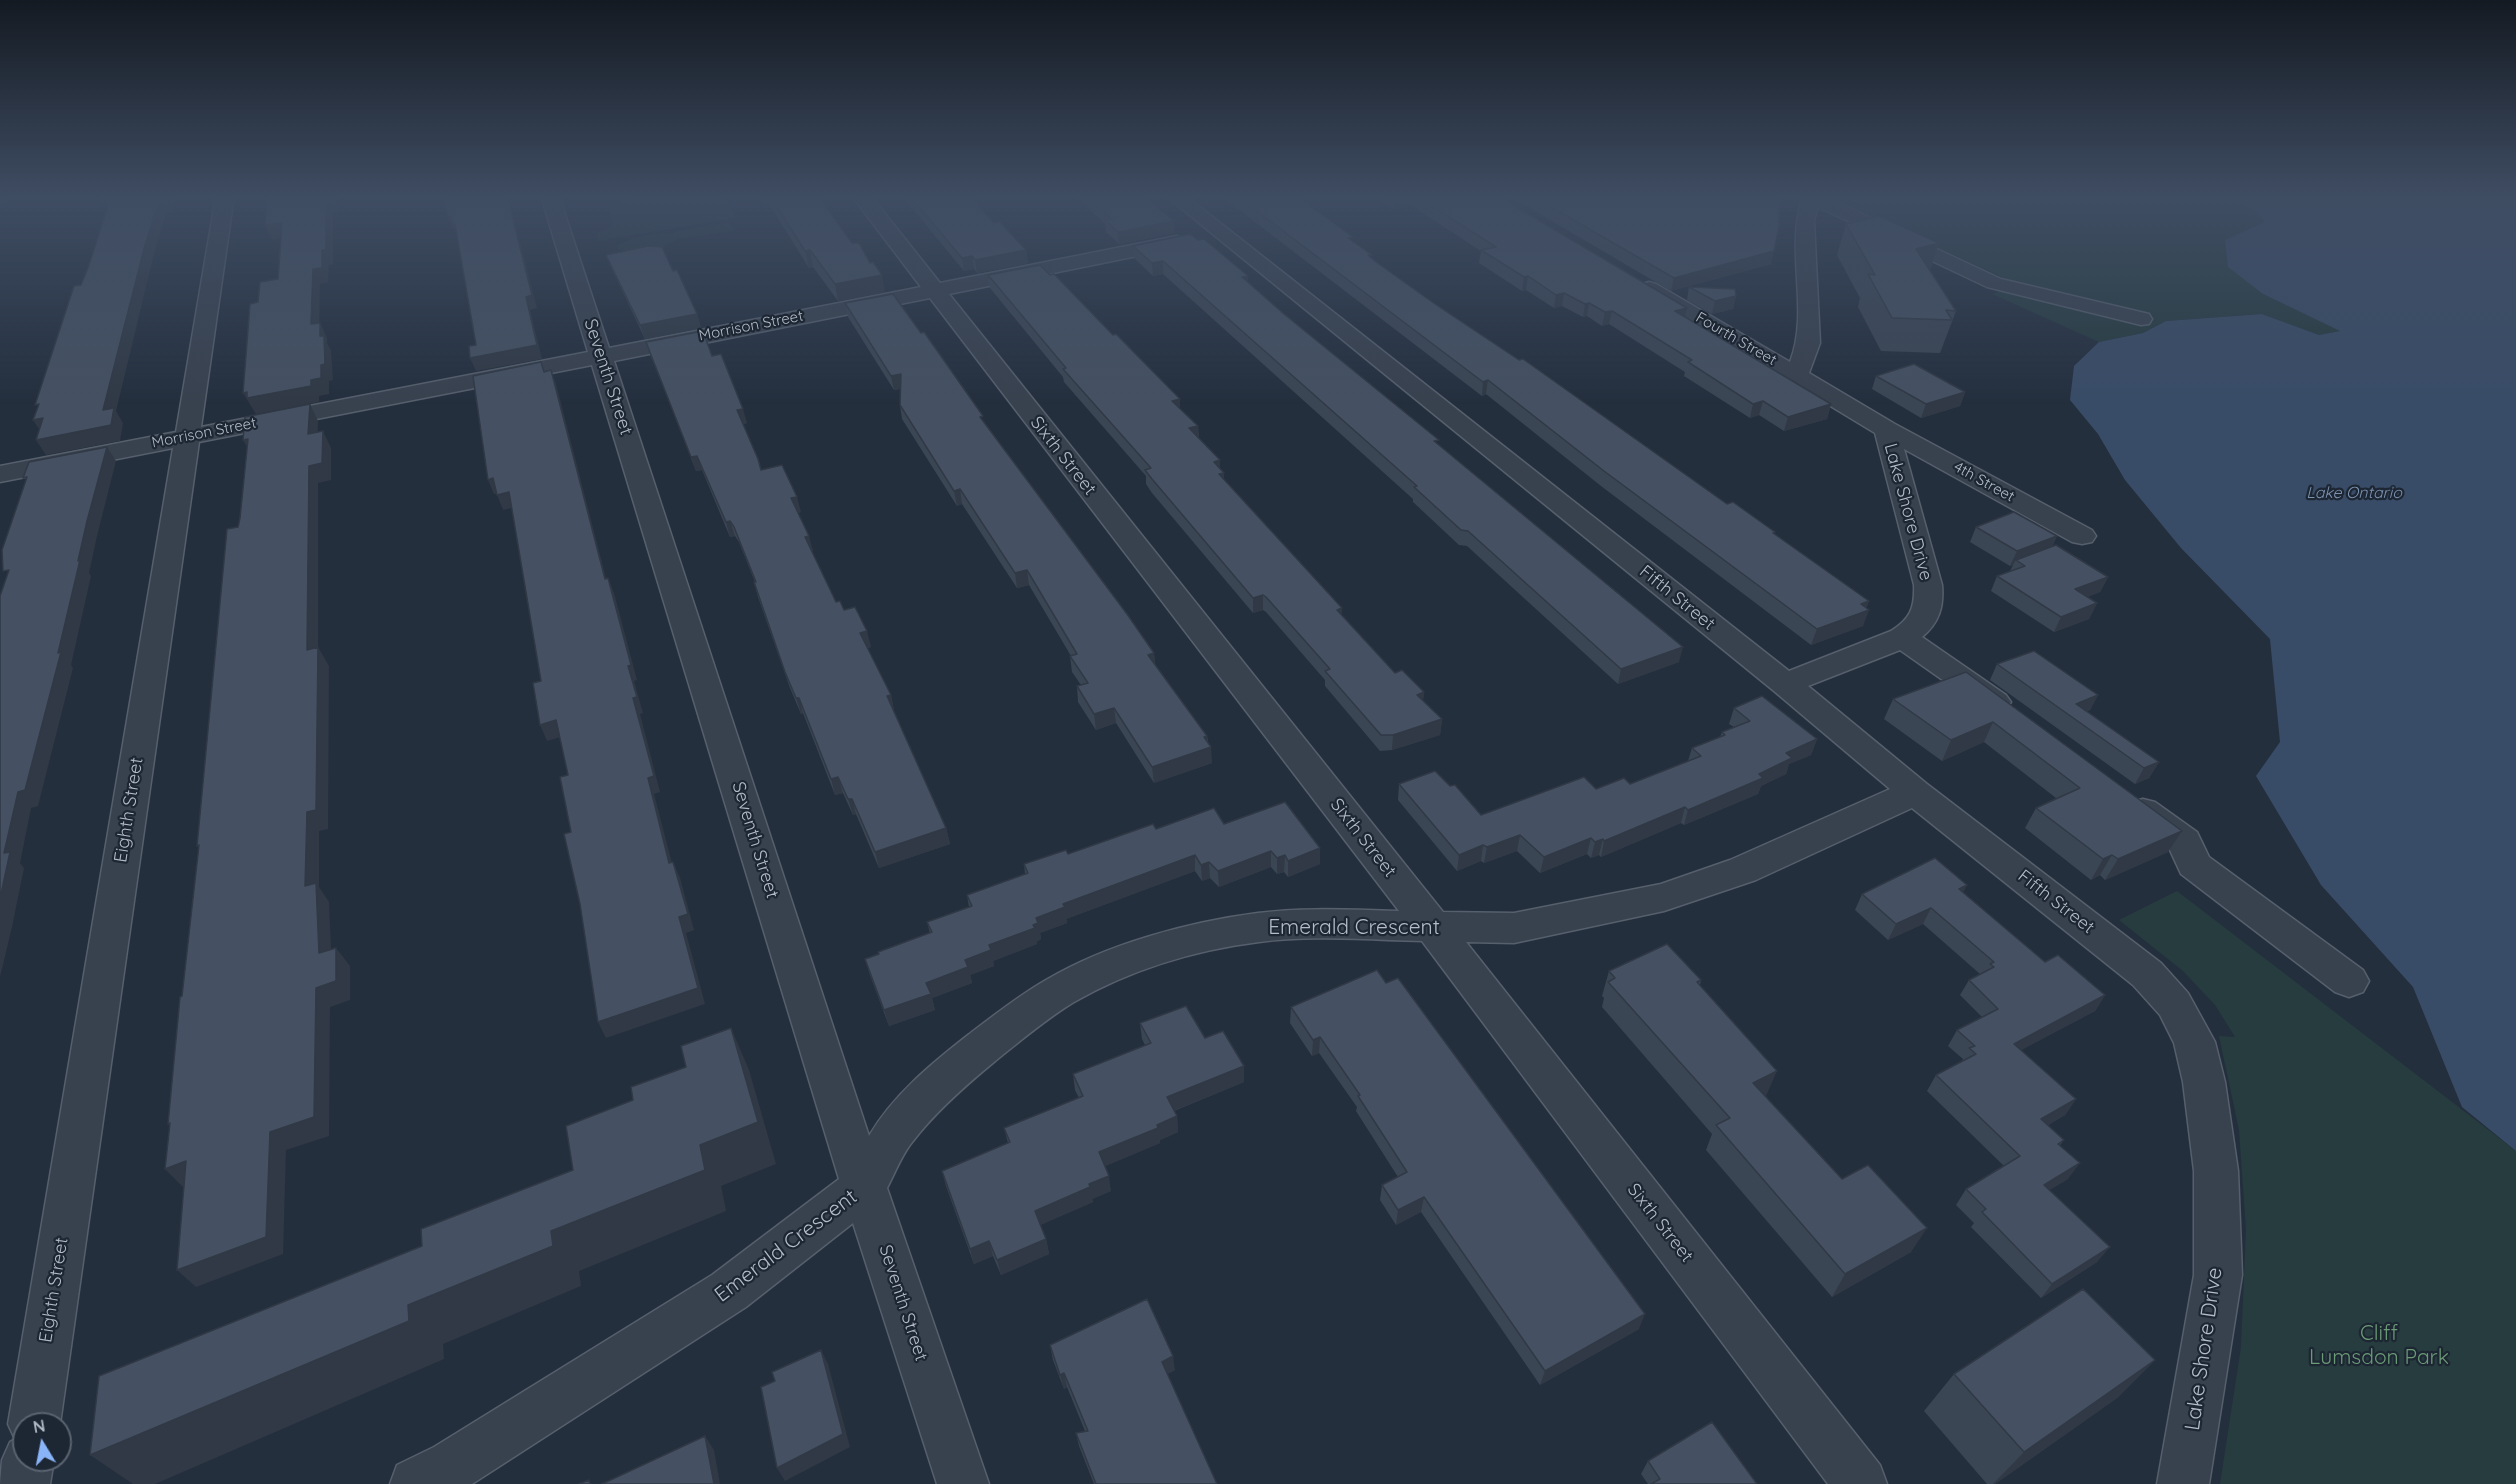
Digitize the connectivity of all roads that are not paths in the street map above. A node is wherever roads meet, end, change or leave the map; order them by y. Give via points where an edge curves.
1 (214, 265) edge
2 (572, 265) edge
3 (914, 265) edge
4 (1059, 265) edge
5 (1262, 265) edge
6 (1806, 265) edge
7 (1955, 265) edge
8 (1635, 279) edge
9 (934, 291) junction
10 (2141, 319) dead end
11 (601, 355) junction
12 (1797, 375) junction
13 (1886, 429) junction
14 (186, 436) junction
15 (0, 474) edge
16 (2082, 536) dead end
17 (1902, 638) junction
18 (1785, 684) junction
19 (2021, 722) edge
20 (1915, 792) junction
21 (2117, 792) edge
22 (1433, 927) junction
23 (2349, 981) dead end
24 (2174, 1004) joint
25 (864, 1187) junction
26 (35, 1412) edge
27 (416, 1484) edge
28 (963, 1484) edge
29 (1861, 1484) edge
30 (2183, 1484) edge

1 - 14 street, Eighth Street
2 - 11 street, Seventh Street
3 - 9 street, Sixth Street
4 - 9 street, Morrison Street
5 - 18 street, Fifth Street
6 - 12 street via 1809,343
7 - 10 street via 1994,284
8 - 12 street, Fourth Street
9 - 11 street, Morrison Street
9 - 22 street, Sixth Street
11 - 14 street, Morrison Street
11 - 25 street, Seventh Street
12 - 13 street, Fourth Street
13 - 16 street, 4th Street
13 - 17 street, Lake Shore Drive via 1930,600 1918,628
14 - 15 street, Morrison Street
14 - 26 street, Eighth Street
17 - 18 street, Lake Shore Drive
17 - 19 street
18 - 20 street, Fifth Street
20 - 22 street, Emerald Crescent via 1743,870 1664,897 1514,927
20 - 24 street, Fifth Street via 2147,974
21 - 23 street via 2184,841 2194,865
22 - 25 street, Emerald Crescent via 1260,927 1211,935 1107,968 1060,991 948,1075 897,1128
22 - 29 street, Sixth Street
24 - 30 street, Lake Shore Drive via 2194,1042 2204,1082 2216,1171 2218,1275
25 - 27 street, Emerald Crescent via 729,1291 453,1466
25 - 28 street, Seventh Street

